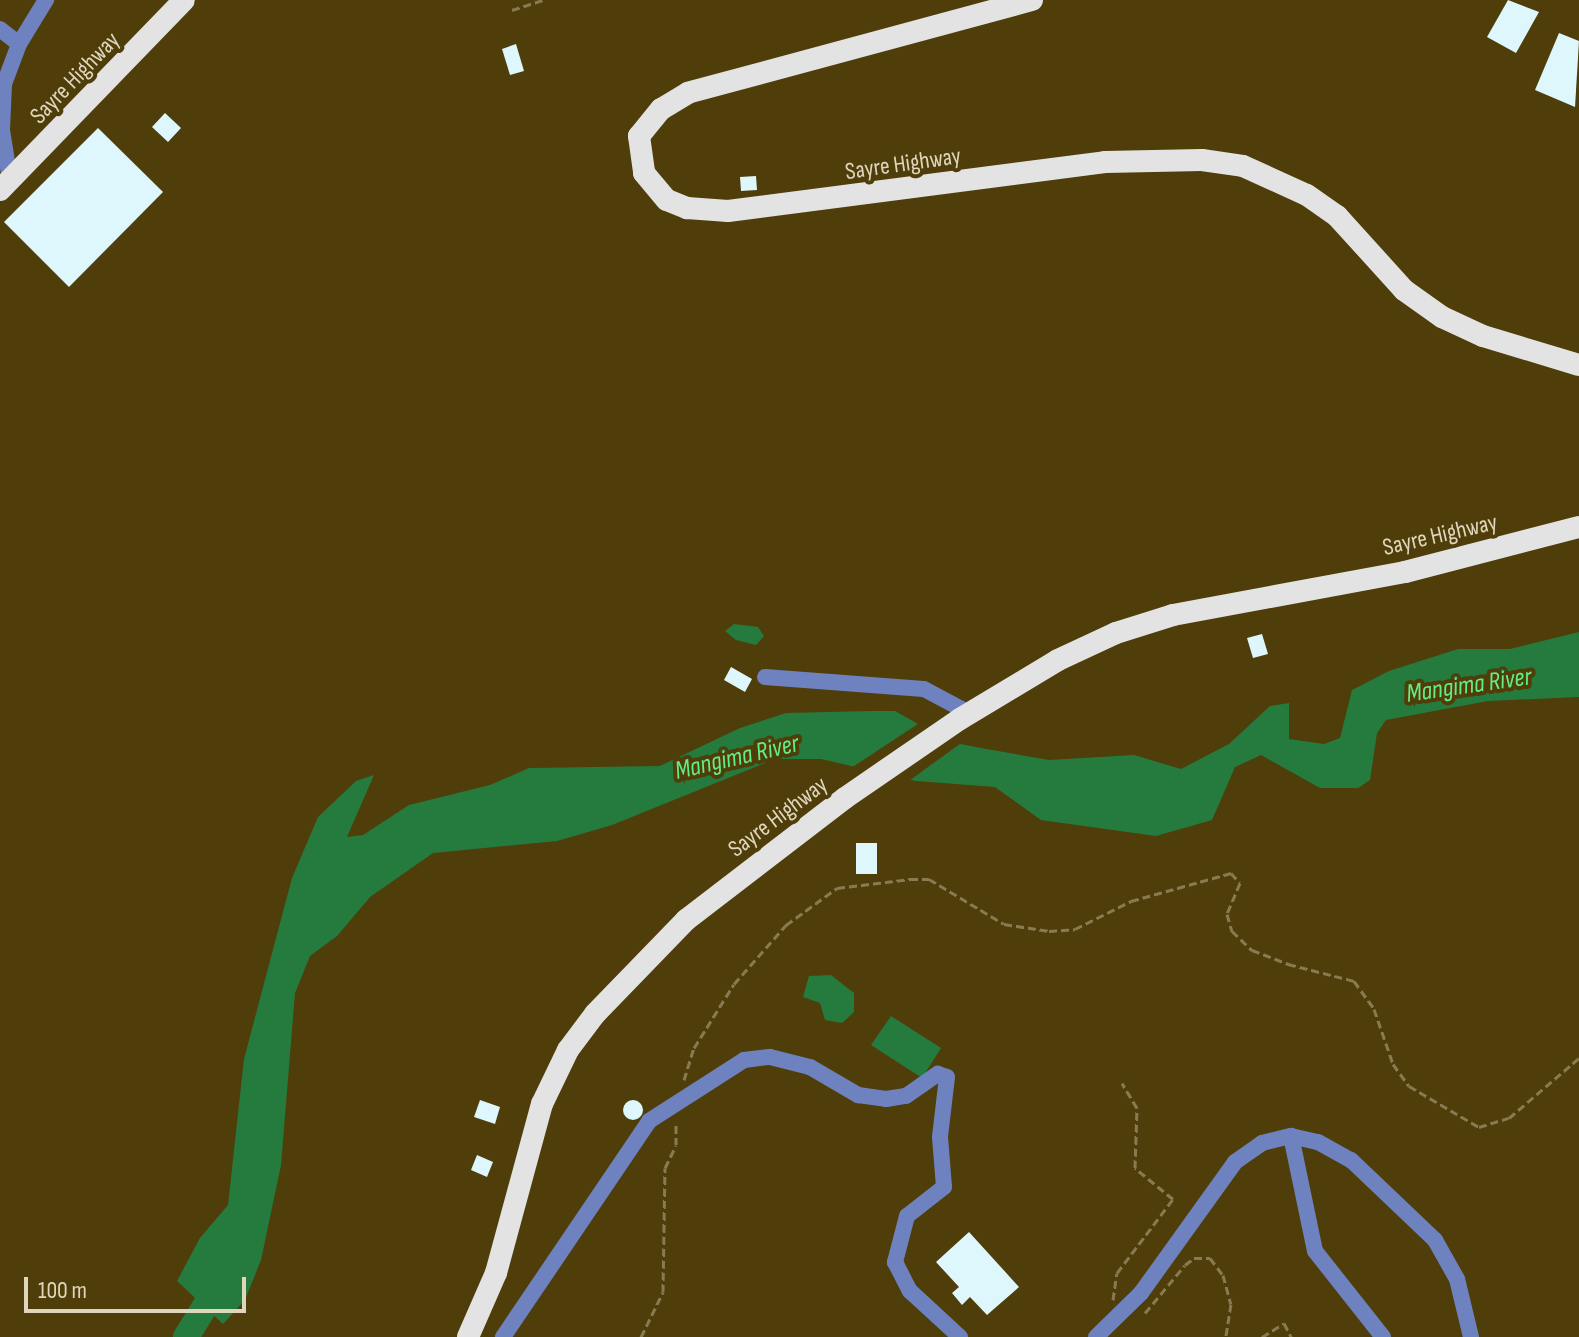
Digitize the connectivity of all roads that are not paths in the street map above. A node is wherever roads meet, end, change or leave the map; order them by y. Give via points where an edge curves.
1 (46, 0) edge
2 (184, 0) edge
3 (1032, 0) edge
4 (0, 29) edge
5 (19, 44) junction
6 (5, 185) edge
7 (1579, 365) edge
8 (1579, 527) edge
9 (765, 677) dead end
10 (965, 716) junction
11 (1291, 1136) junction
12 (1104, 1335) edge
13 (468, 1337) edge
14 (503, 1337) edge
15 (960, 1337) edge
16 (1383, 1337) edge
17 (1471, 1337) edge

1 - 5 street
2 - 6 highway, Sayre Highway
3 - 7 highway, Sayre Highway via 688,93 661,109 639,136 644,173 667,200 687,208 728,211 1105,162 1202,160 1243,166 1307,195 1337,216 1404,290 1442,317 1483,336
4 - 5 street
5 - 6 street via 1,106
8 - 10 highway, Sayre Highway via 1405,572 1173,615 1116,633 1058,660
9 - 10 street via 924,689
10 - 13 highway, Sayre Highway via 845,798 686,920 595,1014 568,1050 542,1104 496,1273
11 - 12 street via 1262,1143 1235,1162 1141,1293
11 - 16 street via 1315,1251
11 - 17 street via 1318,1142 1351,1160 1435,1240 1457,1279
14 - 15 street via 641,1130 755,1057 782,1058 858,1095 886,1099 906,1096 938,1074 947,1077 940,1137 944,1187 907,1216 895,1262 910,1291

